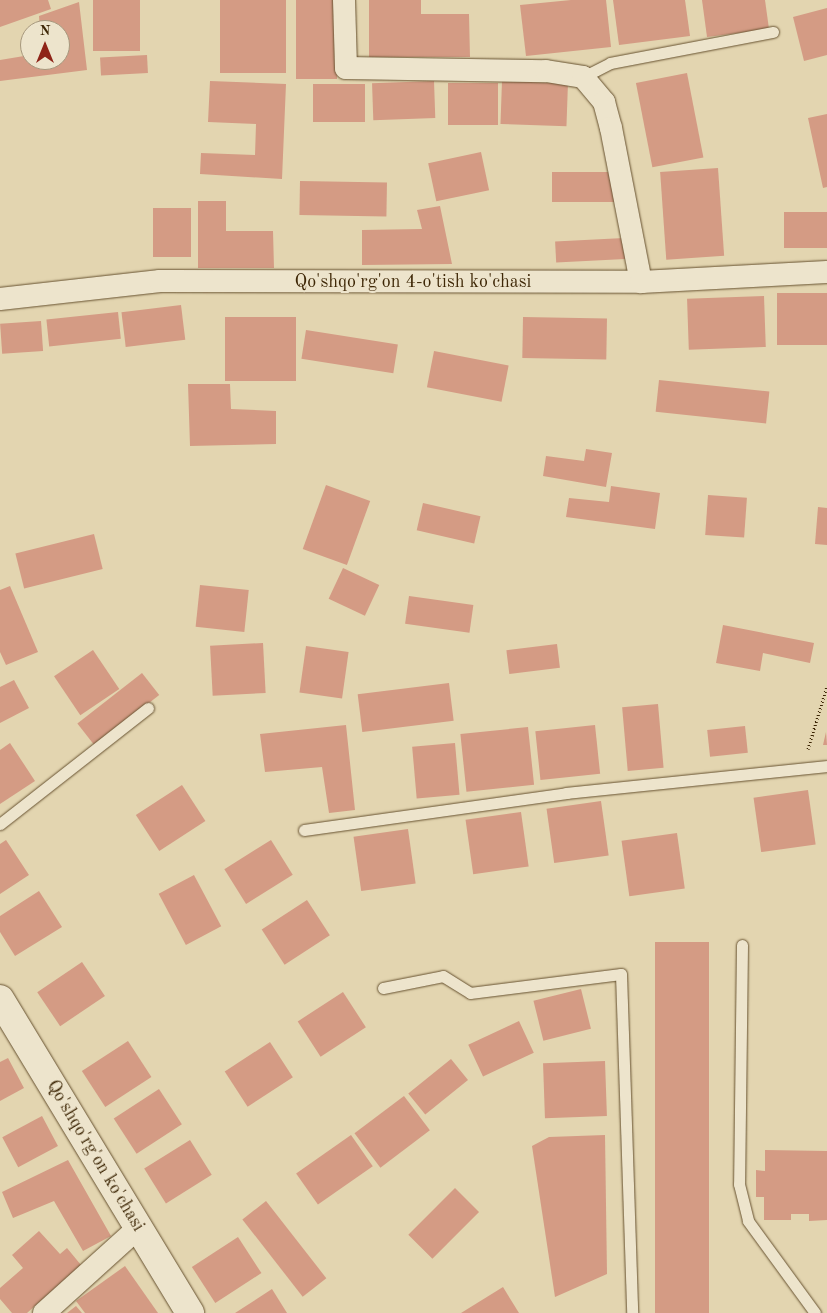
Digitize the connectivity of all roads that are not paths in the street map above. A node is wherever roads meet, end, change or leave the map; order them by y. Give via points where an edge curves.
1 (344, 0) edge
2 (773, 32) dead end
3 (583, 77) junction
4 (827, 272) edge
5 (640, 282) junction
6 (0, 299) edge
7 (148, 708) dead end
8 (827, 766) edge
9 (0, 824) edge
10 (304, 830) dead end
11 (742, 945) dead end
12 (383, 988) dead end
13 (0, 999) edge
14 (138, 1228) junction
15 (44, 1313) edge
16 (190, 1313) edge
17 (632, 1313) edge
18 (815, 1313) edge

1 - 3 street via 346,68 546,71
2 - 3 lane via 610,63
3 - 5 street via 604,102
4 - 5 street, Qo'shqo'rg'on 4-o'tish ko'chasi
5 - 6 street, Qo'shqo'rg'on 4-o'tish ko'chasi via 160,281
7 - 9 lane
8 - 10 lane via 566,793
11 - 18 lane via 739,1184 748,1222
12 - 17 lane via 443,976 470,993 621,974
13 - 14 street, Qo'shqo'rg'on ko'chasi
14 - 15 street
14 - 16 street, Qo'shqo'rg'on ko'chasi

